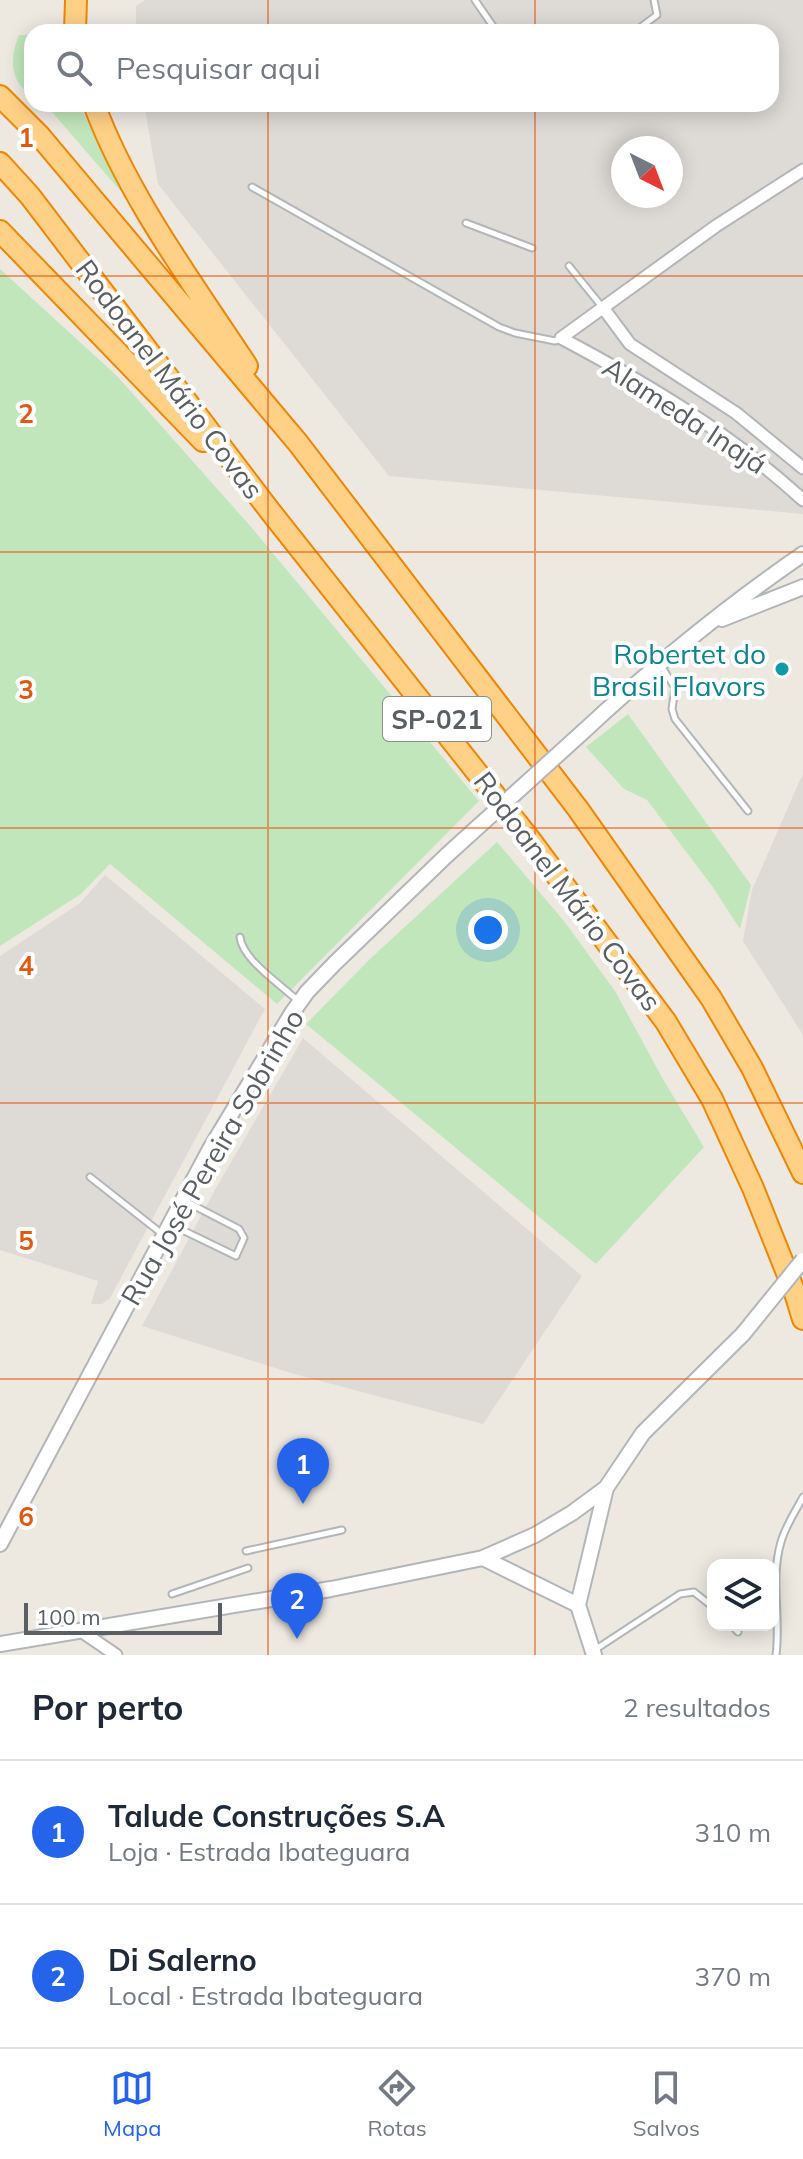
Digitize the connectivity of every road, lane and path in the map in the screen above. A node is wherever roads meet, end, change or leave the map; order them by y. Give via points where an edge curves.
1 (76, 0) edge
2 (475, 0) edge
3 (654, 0) edge
4 (75, 24) edge
5 (492, 24) edge
6 (645, 24) edge
7 (0, 96) edge
8 (97, 112) edge
9 (0, 163) edge
10 (803, 170) edge
11 (252, 187) dead end
12 (466, 223) dead end
13 (0, 231) edge
14 (532, 248) dead end
15 (569, 266) dead end
16 (604, 309) junction
17 (561, 338) junction
18 (298, 443) junction
19 (803, 468) edge
20 (803, 500) edge
21 (270, 511) junction
22 (803, 554) edge
23 (803, 587) edge
24 (703, 626) junction
25 (659, 663) junction
26 (748, 811) dead end
27 (240, 937) dead end
28 (299, 1002) junction
29 (803, 1173) edge
30 (90, 1177) dead end
31 (184, 1200) junction
32 (168, 1231) junction
33 (803, 1260) edge
34 (803, 1319) edge
35 (606, 1488) junction
36 (803, 1497) edge
37 (342, 1530) dead end
38 (0, 1544) edge
39 (246, 1551) dead end
40 (483, 1558) junction
41 (248, 1568) dead end
42 (172, 1594) dead end
43 (707, 1601) edge
44 (578, 1605) junction
45 (81, 1631) junction
46 (0, 1644) edge
47 (594, 1653) edge
48 (116, 1655) edge
49 (776, 1655) edge

1 - 4 highway
2 - 5 lane
3 - 6 lane via 657,15
7 - 18 highway, Rodoanel Mário Covas / SP-021 via 39,135
8 - 18 highway via 129,182
9 - 21 highway, Rodoanel Mário Covas / SP-021
10 - 16 street
11 - 17 lane via 499,327 542,339
12 - 14 lane
13 - 21 highway
15 - 16 lane
16 - 17 street
16 - 19 street, Alameda Inajá via 630,344 736,413
17 - 20 street, Alameda Inajá via 727,436
18 - 29 highway, Rodoanel Mário Covas / SP-021 via 578,809 711,998
21 - 34 highway, Rodoanel Mário Covas / SP-021 via 472,764 666,1022 724,1125
22 - 24 street, Rua José Pereira Sobrinho
23 - 24 street, Rua José Pereira Sobrinho
24 - 25 street, Rua José Pereira Sobrinho
25 - 26 lane via 674,683 675,719
25 - 28 street, Rua José Pereira Sobrinho, bridge via 447,855
27 - 28 lane via 247,955
28 - 31 street, Rua José Pereira Sobrinho
30 - 32 lane
31 - 32 street, Rua José Pereira Sobrinho
31 - 32 lane via 239,1229 244,1238 236,1256
32 - 38 street, Rua José Pereira Sobrinho
33 - 35 street, bridge via 743,1334 643,1433
35 - 40 street via 535,1535
35 - 44 street
36 - 49 lane via 781,1542 777,1564
37 - 39 lane
40 - 44 street
40 - 45 street
41 - 42 lane
43 - 47 lane via 701,1595 680,1594
44 - 47 street
45 - 46 street
45 - 48 street

